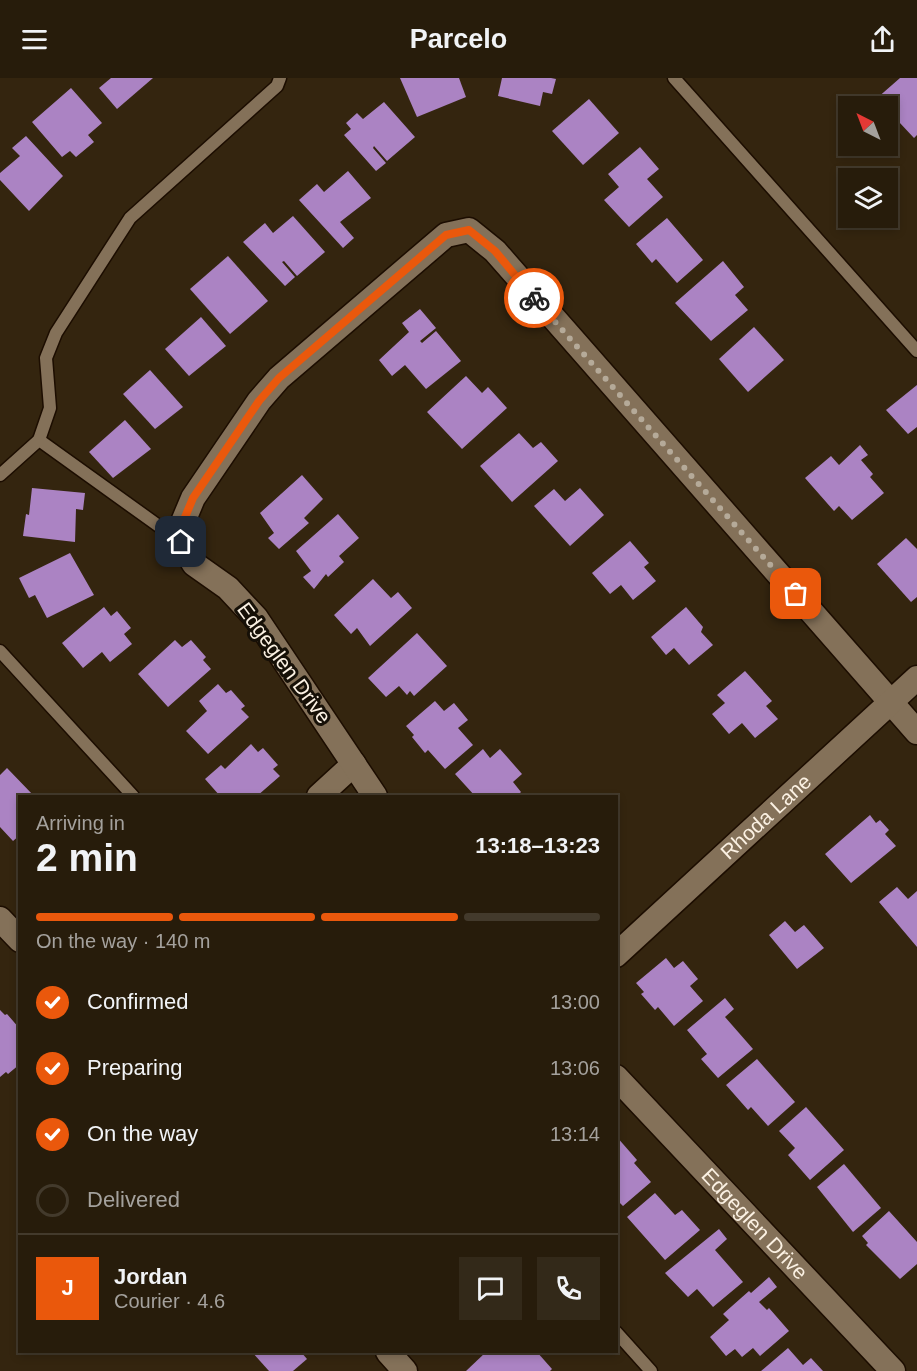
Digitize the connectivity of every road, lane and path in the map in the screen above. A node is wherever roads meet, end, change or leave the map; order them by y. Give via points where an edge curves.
1 (280, 78) edge
2 (675, 78) edge
3 (917, 351) edge
4 (39, 440) junction
5 (0, 475) edge
6 (181, 542) junction
7 (0, 651) edge
8 (917, 678) edge
9 (891, 701) junction
10 (917, 732) edge
11 (354, 764) junction
12 (132, 795) edge
13 (320, 795) edge
14 (374, 795) edge
15 (0, 919) edge
16 (18, 938) edge
17 (618, 953) edge
18 (618, 1079) edge
19 (618, 1334) edge
20 (389, 1353) edge
21 (405, 1371) edge
22 (651, 1371) edge
23 (893, 1371) edge

1 - 4 lane via 277,86 130,218 52,341 46,358 50,408
2 - 3 lane
4 - 5 lane
4 - 6 lane
6 - 9 street via 183,522 193,498 279,378 446,235 469,230 495,251
6 - 11 street, Edgeglen Drive via 194,564 228,588 256,618
7 - 12 lane
8 - 9 street, Rhoda Lane
9 - 10 street
9 - 17 street, Rhoda Lane
11 - 13 street
11 - 14 street, Edgeglen Drive
15 - 16 street
18 - 23 street, Edgeglen Drive
19 - 22 lane
20 - 21 street

